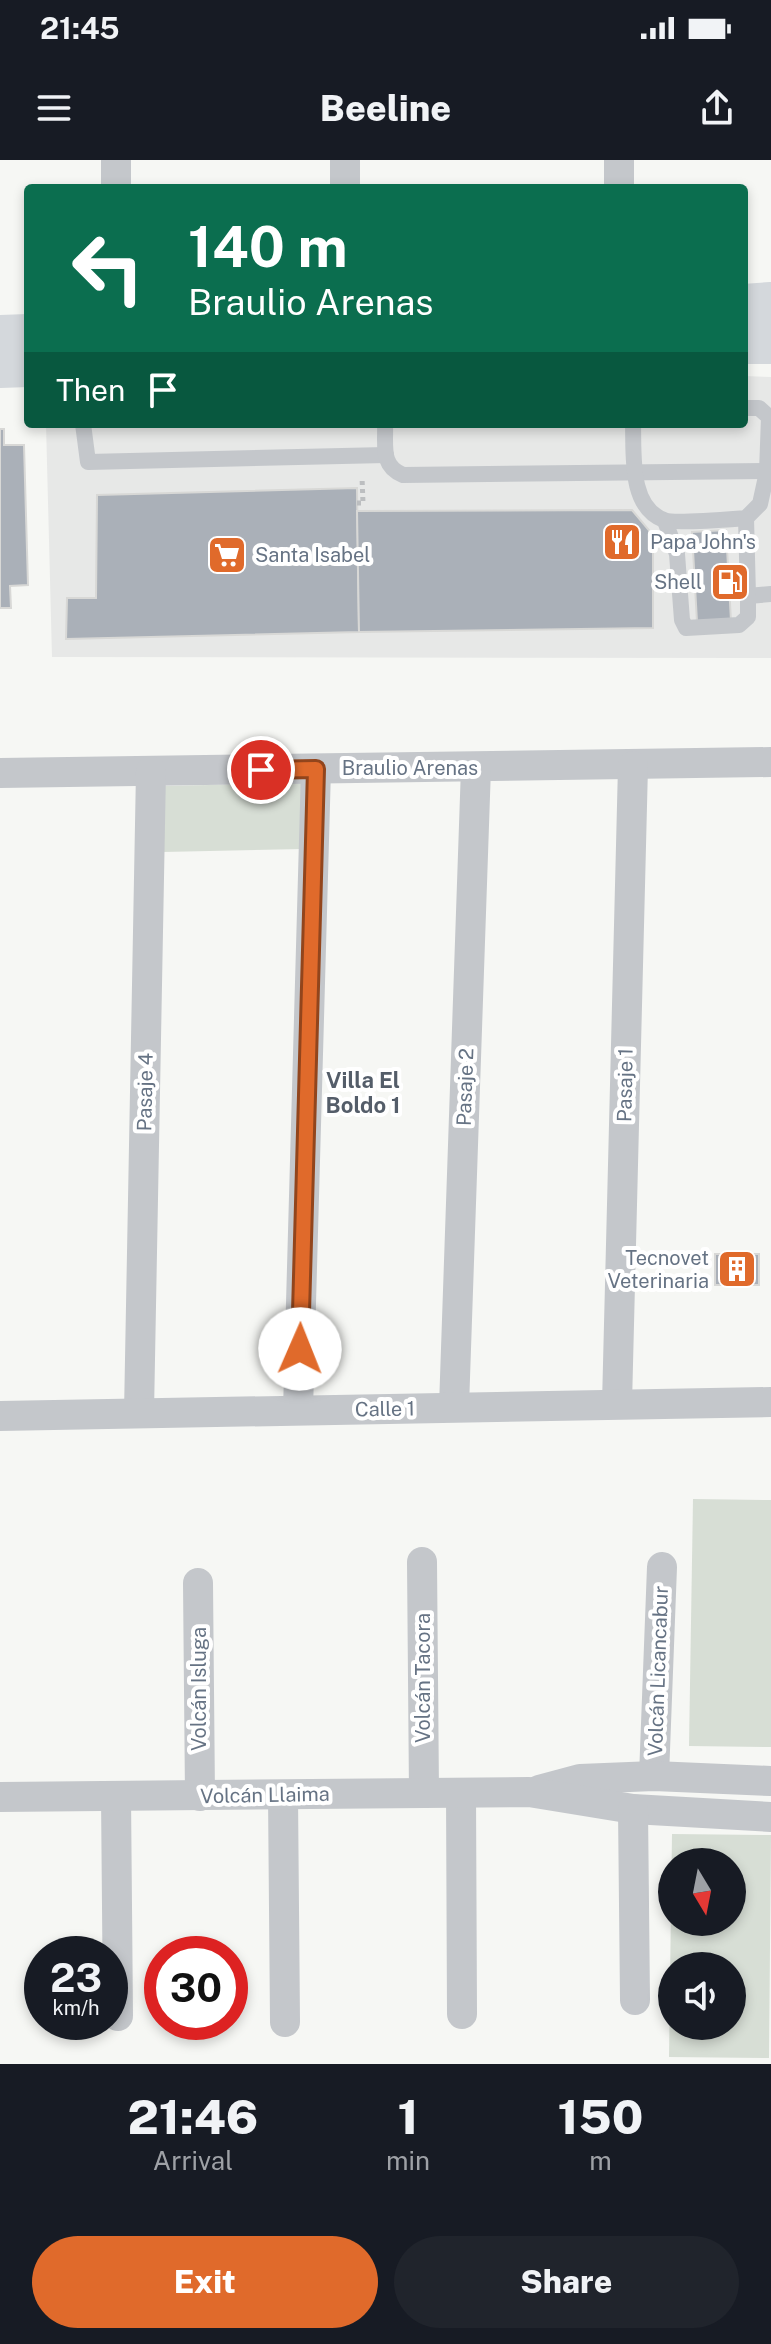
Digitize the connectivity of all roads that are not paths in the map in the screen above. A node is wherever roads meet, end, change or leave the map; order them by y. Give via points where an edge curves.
1 (116, 160) edge
2 (345, 160) edge
3 (619, 160) edge
4 (116, 184) edge
5 (345, 184) edge
6 (619, 184) edge
7 (771, 303) edge
8 (748, 305) edge
9 (24, 335) edge
10 (0, 336) edge
11 (748, 343) edge
12 (771, 343) edge
13 (24, 366) edge
14 (0, 367) edge
15 (748, 408) edge
16 (84, 428) edge
17 (385, 428) edge
18 (633, 428) edge
19 (386, 455) junction
20 (769, 472) edge
21 (635, 474) junction
22 (746, 518) junction
23 (665, 521) junction
24 (771, 594) edge
25 (748, 596) junction
26 (771, 762) edge
27 (633, 766) junction
28 (476, 767) junction
29 (316, 769) junction
30 (151, 771) junction
31 (0, 773) edge
32 (771, 1402) edge
33 (617, 1404) junction
34 (454, 1407) junction
35 (298, 1410) junction
36 (139, 1413) junction
37 (0, 1416) edge
38 (422, 1562) dead end
39 (662, 1567) dead end
40 (198, 1583) dead end
41 (654, 1776) junction
42 (771, 1781) edge
43 (529, 1792) junction
44 (424, 1793) junction
45 (461, 1793) junction
46 (283, 1795) junction
47 (116, 1796) junction
48 (200, 1796) junction
49 (0, 1797) edge
50 (633, 1809) junction
51 (771, 1817) edge
52 (117, 1936) edge
53 (635, 2000) dead end
54 (462, 2014) dead end
55 (285, 2022) dead end

1 - 4 street
2 - 5 street
3 - 6 street
7 - 8 main road
9 - 10 main road
11 - 12 main road
13 - 14 main road
15 - 20 lane via 759,408 769,417
16 - 19 lane via 88,462
17 - 19 lane
18 - 21 lane
19 - 21 lane via 387,464 403,475
20 - 21 lane
20 - 22 lane via 760,504
21 - 23 lane via 643,504
22 - 23 lane
22 - 25 lane
23 - 25 lane via 677,554 686,628 739,625 748,617
24 - 25 lane
26 - 27 street, Braulio Arenas
27 - 28 street, Braulio Arenas
27 - 33 street, Pasaje 1
28 - 29 street, Braulio Arenas
28 - 34 street, Pasaje 2
29 - 30 street, Braulio Arenas
29 - 35 street
30 - 31 street, Braulio Arenas
30 - 36 street, Pasaje 4
32 - 33 street, Calle 1
33 - 34 street, Calle 1
34 - 35 street, Calle 1
35 - 36 street, Calle 1
36 - 37 street, Calle 1
38 - 44 street, Volcán Tacora
39 - 41 street, Volcán Licancabur
40 - 48 street, Volcán Isluga
41 - 42 street, Volcán Llaima
41 - 43 street, Volcán Llaima via 580,1779
43 - 45 street, Volcán Llaima
43 - 50 street, Volcán Llaima
44 - 45 street, Volcán Llaima
44 - 46 street, Volcán Llaima
45 - 54 street
46 - 48 street, Volcán Llaima
46 - 55 street
47 - 48 street, Volcán Llaima
47 - 49 street, Volcán Llaima
47 - 52 street
50 - 51 street, Volcán Llaima
50 - 53 street

